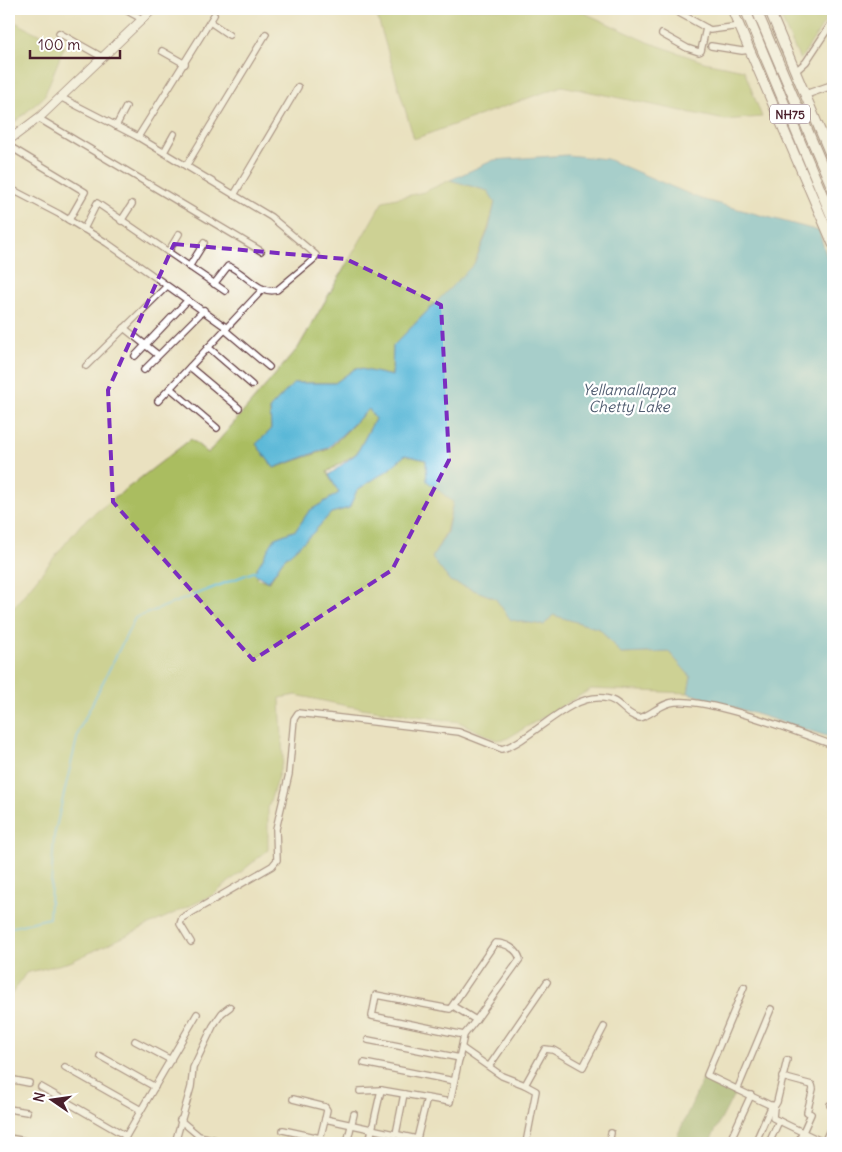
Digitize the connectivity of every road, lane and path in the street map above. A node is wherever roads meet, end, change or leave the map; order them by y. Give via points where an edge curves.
1 (124, 9) edge
2 (154, 9) edge
3 (732, 9) edge
4 (746, 9) edge
5 (756, 9) edge
6 (769, 9) edge
7 (674, 10) dead end
8 (214, 15) dead end
9 (142, 19) junction
10 (833, 21) edge
11 (210, 22) junction
12 (740, 26) junction
13 (706, 28) junction
14 (59, 33) dead end
15 (266, 34) dead end
16 (662, 34) dead end
17 (229, 35) dead end
18 (711, 46) dead end
19 (750, 50) junction
20 (162, 51) dead end
21 (102, 58) junction
22 (184, 64) junction
23 (797, 70) junction
24 (833, 85) edge
25 (298, 87) dead end
26 (807, 94) junction
27 (60, 97) junction
28 (126, 107) dead end
29 (38, 118) junction
30 (116, 126) junction
31 (174, 134) dead end
32 (138, 137) junction
33 (9, 140) edge
34 (9, 146) edge
35 (164, 152) junction
36 (833, 161) edge
37 (186, 166) junction
38 (9, 188) edge
39 (833, 190) edge
40 (234, 194) junction
41 (132, 204) dead end
42 (69, 220) junction
43 (833, 220) edge
44 (121, 221) junction
45 (84, 229) junction
46 (179, 234) dead end
47 (204, 243) dead end
48 (833, 244) edge
49 (261, 251) dead end
50 (168, 252) junction
51 (189, 267) junction
52 (214, 284) junction
53 (166, 287) junction
54 (263, 289) junction
55 (225, 291) dead end
56 (188, 300) junction
57 (204, 310) junction
58 (124, 328) junction
59 (226, 329) junction
60 (146, 344) junction
61 (208, 348) junction
62 (135, 356) dead end
63 (158, 356) junction
64 (86, 366) dead end
65 (190, 367) junction
66 (268, 367) dead end
67 (144, 370) dead end
68 (252, 385) dead end
69 (170, 388) junction
70 (158, 402) dead end
71 (238, 408) dead end
72 (217, 428) dead end
73 (833, 745) edge
74 (190, 942) dead end
75 (547, 982) dead end
76 (744, 987) dead end
77 (453, 1006) junction
78 (230, 1007) dead end
79 (771, 1009) dead end
80 (197, 1014) dead end
81 (476, 1020) junction
82 (604, 1027) dead end
83 (464, 1035) junction
84 (368, 1040) dead end
85 (135, 1041) dead end
86 (462, 1048) junction
87 (100, 1056) dead end
88 (460, 1058) junction
89 (171, 1060) junction
90 (788, 1060) dead end
91 (364, 1063) dead end
92 (490, 1065) junction
93 (65, 1067) dead end
94 (782, 1077) junction
95 (9, 1079) edge
96 (454, 1081) junction
97 (29, 1083) dead end
98 (525, 1085) junction
99 (154, 1087) junction
100 (41, 1088) dead end
101 (738, 1088) junction
102 (360, 1090) dead end
103 (381, 1090) junction
104 (404, 1094) junction
105 (751, 1095) junction
106 (426, 1098) junction
107 (293, 1099) dead end
108 (773, 1106) junction
109 (9, 1109) edge
110 (141, 1110) junction
111 (27, 1112) dead end
112 (354, 1114) dead end
113 (325, 1119) junction
114 (180, 1120) junction
115 (779, 1121) junction
116 (833, 1123) edge
117 (351, 1124) junction
118 (372, 1129) junction
119 (283, 1130) dead end
120 (612, 1133) dead end
121 (803, 1133) junction
122 (396, 1134) junction
123 (126, 1136) junction
124 (9, 1138) edge
125 (320, 1141) edge
126 (417, 1141) edge
127 (36, 1143) edge
128 (122, 1143) edge
129 (175, 1143) edge
130 (229, 1143) edge
131 (347, 1143) edge
132 (369, 1143) edge
133 (526, 1143) edge
134 (609, 1143) edge
135 (729, 1143) edge
136 (755, 1143) edge
137 (769, 1143) edge
138 (798, 1143) edge
139 (824, 1143) edge

1 - 9 street
2 - 9 main road
3 - 12 main road
4 - 43 main road, NH75
5 - 39 main road, NH75
6 - 23 main road
7 - 13 street
8 - 11 street
9 - 21 main road
10 - 23 street via 806,62
11 - 17 street
11 - 22 street
12 - 13 street
12 - 19 main road
13 - 16 street via 702,51 699,52
14 - 21 street
15 - 37 street
18 - 19 street
19 - 48 main road
20 - 22 street
21 - 27 main road
22 - 32 street
23 - 26 main road
24 - 26 street
25 - 40 street
26 - 36 main road
27 - 29 main road
27 - 30 street
28 - 30 street
29 - 33 main road
29 - 49 street
30 - 32 street
31 - 35 street
32 - 35 street
34 - 42 street via 85,192
35 - 37 street
37 - 40 street
38 - 42 street
40 - 54 street via 271,217 316,254 282,287 271,292
41 - 44 street
42 - 45 street
44 - 45 street via 97,204
44 - 50 street
45 - 53 street
46 - 50 street
47 - 51 street
50 - 51 street
51 - 52 street
52 - 54 street via 224,267 228,266
52 - 55 street
53 - 56 street
53 - 58 street
54 - 59 street
56 - 57 street
56 - 60 street
57 - 59 street
57 - 63 street
58 - 60 street
58 - 64 street
59 - 61 street
59 - 66 street
60 - 62 street
60 - 63 street
61 - 65 street
61 - 68 street
63 - 67 street
65 - 69 street
65 - 71 street
69 - 70 street
69 - 72 street
73 - 74 street via 718,708 687,702 668,703 640,718 631,715 612,699 592,700 561,712 502,749 459,732 298,713 294,719 289,774 277,819 277,860 272,866 182,918 180,924
75 - 92 street
76 - 101 street via 707,1075
77 - 81 street
77 - 81 street via 495,944 503,943 518,953 520,960
77 - 83 street via 450,1009 376,995 372,1016
78 - 114 street via 222,1013 204,1042 193,1068 191,1087
79 - 101 street
80 - 89 street
81 - 83 street
82 - 98 street via 583,1067 546,1049
83 - 86 street
84 - 88 street
85 - 89 street
86 - 88 street
86 - 92 street
87 - 99 street
88 - 96 street
89 - 99 street
90 - 94 street
91 - 96 street
92 - 98 street via 502,1076
93 - 110 street
94 - 108 street via 777,1102
94 - 121 street via 812,1085 807,1112 811,1114
95 - 97 street
96 - 106 street via 450,1102
98 - 133 street via 536,1090
99 - 110 street
100 - 123 street
101 - 105 street
102 - 103 street
103 - 104 street
103 - 118 street
104 - 106 street
104 - 122 street
105 - 108 street
105 - 135 street
106 - 126 street
107 - 113 street via 325,1106
108 - 115 street via 773,1118
108 - 136 street
109 - 111 street
110 - 123 street
112 - 117 street
113 - 117 street
113 - 125 street
114 - 129 street
114 - 130 street via 199,1136
115 - 121 street
115 - 137 street
116 - 139 street
117 - 118 street
117 - 131 street
118 - 122 street
118 - 132 street
119 - 125 street
120 - 134 street
121 - 138 street
121 - 139 street
122 - 126 street
123 - 128 street
124 - 127 street

